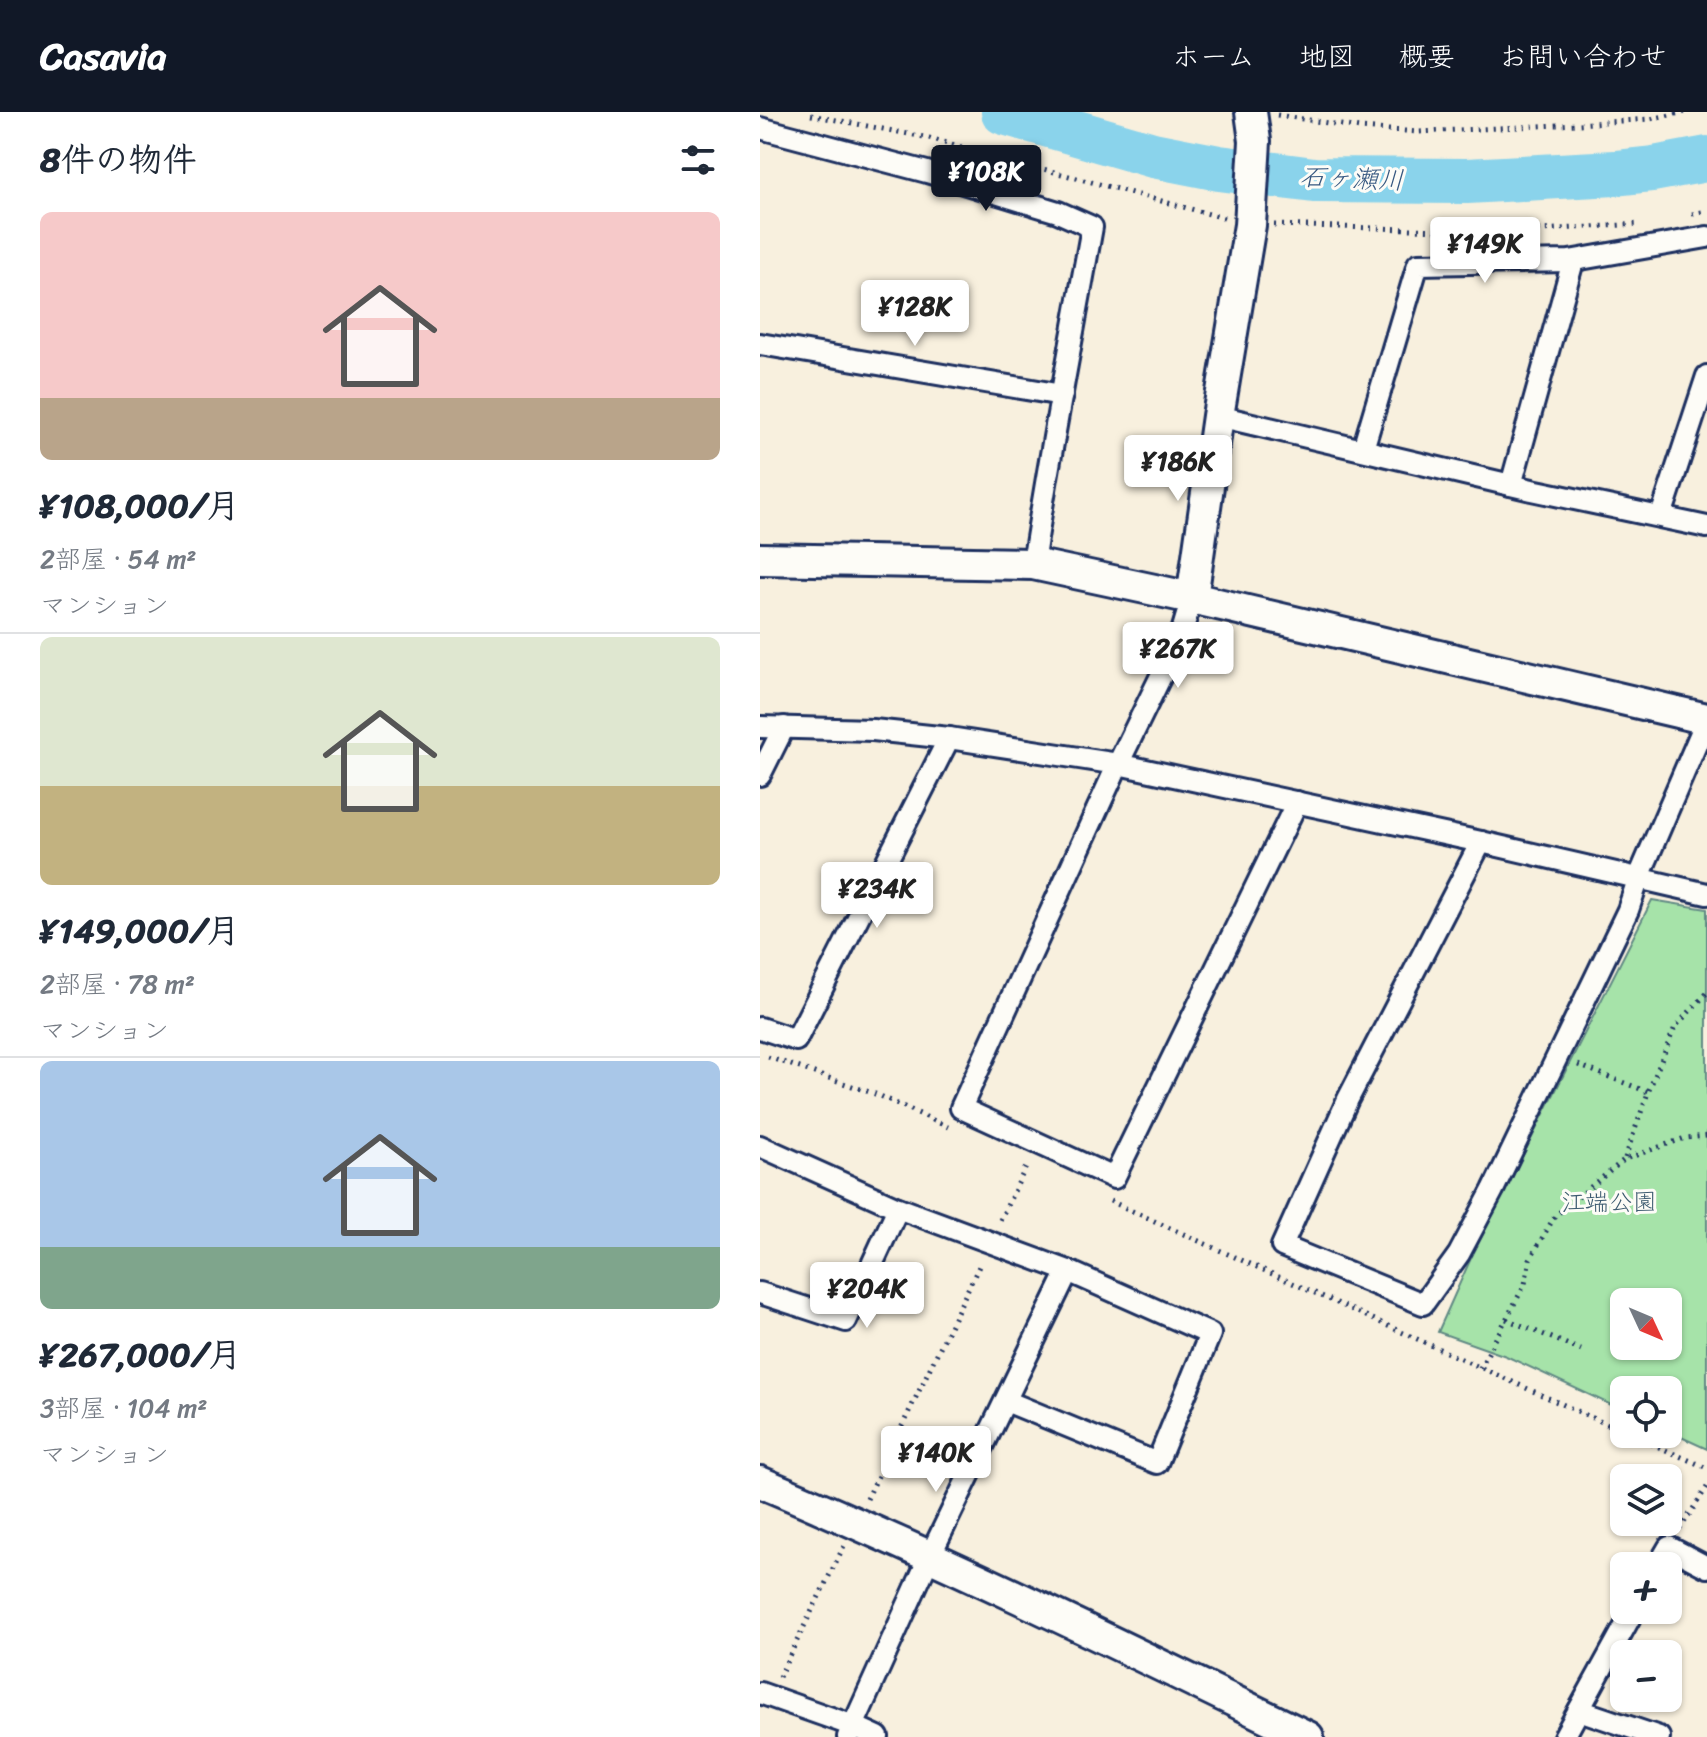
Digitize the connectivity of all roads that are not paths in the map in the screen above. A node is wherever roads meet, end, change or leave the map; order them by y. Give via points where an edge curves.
1 (1257, 113) edge
2 (760, 128) edge
3 (1707, 237) edge
4 (1573, 261) junction
5 (760, 344) edge
6 (1707, 376) edge
7 (1062, 395) junction
8 (1218, 416) junction
9 (1363, 449) junction
10 (1511, 485) junction
11 (1661, 516) junction
12 (1707, 527) edge
13 (760, 559) edge
14 (1033, 564) junction
15 (1192, 598) junction
16 (1707, 719) edge
17 (760, 727) edge
18 (784, 727) junction
19 (949, 738) junction
20 (1118, 764) junction
21 (760, 775) edge
22 (1297, 802) junction
23 (1481, 842) junction
24 (1639, 877) junction
25 (1707, 894) edge
26 (760, 1028) edge
27 (760, 1146) edge
28 (898, 1208) junction
29 (1068, 1271) junction
30 (760, 1293) edge
31 (1006, 1401) junction
32 (760, 1482) edge
33 (1682, 1554) edge
34 (930, 1556) junction
35 (1707, 1567) edge
36 (1626, 1624) edge
37 (765, 1694) edge
38 (1579, 1710) junction
39 (851, 1731) edge
40 (878, 1737) edge
41 (1308, 1737) edge
42 (1564, 1737) edge
43 (1659, 1737) edge

1 - 8 street via 1250,225
2 - 7 street via 927,172 1092,227
3 - 4 street
4 - 9 street via 1418,264
4 - 10 street
5 - 7 street
6 - 11 street
7 - 14 street
8 - 9 street
8 - 15 street
9 - 10 street
10 - 11 street
11 - 12 street
13 - 14 street
14 - 15 street
15 - 16 street
15 - 20 street via 1181,635
16 - 24 street
17 - 18 street
18 - 19 street
18 - 21 street
19 - 20 street
19 - 26 street via 796,1040
20 - 22 street
20 - 22 street via 961,1108 1114,1178
22 - 23 street
23 - 24 street
23 - 24 street via 1348,1099 1282,1246 1423,1304 1459,1254 1493,1190
24 - 25 street
27 - 28 street
28 - 29 street
28 - 30 street via 846,1321
29 - 31 street
29 - 31 street via 1210,1334 1157,1463
31 - 34 street
32 - 34 street
33 - 35 street
34 - 39 street
34 - 41 street
36 - 38 street
37 - 39 street
38 - 42 street
38 - 43 street
39 - 40 street

